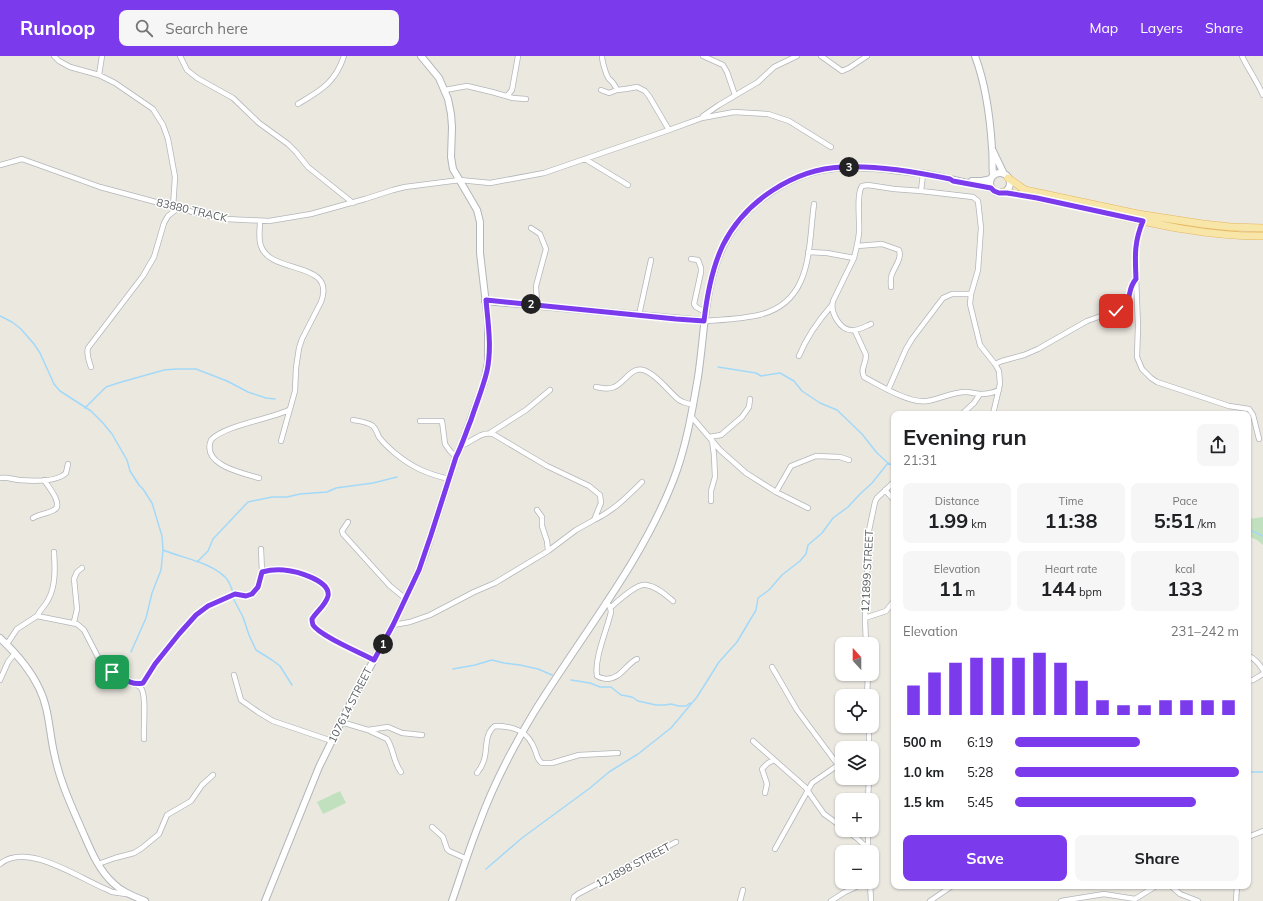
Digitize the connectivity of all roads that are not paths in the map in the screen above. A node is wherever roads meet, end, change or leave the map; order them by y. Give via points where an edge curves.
1 (54, 56) edge
2 (102, 56) edge
3 (180, 56) edge
4 (344, 56) edge
5 (421, 56) edge
6 (518, 56) edge
7 (602, 56) edge
8 (703, 56) edge
9 (797, 56) edge
10 (821, 56) edge
11 (867, 56) edge
12 (975, 56) edge
13 (1242, 56) edge
14 (99, 75) junction
15 (445, 90) junction
16 (601, 90) dead end
17 (617, 90) junction
18 (735, 94) junction
19 (1263, 95) edge
20 (507, 96) junction
21 (526, 99) dead end
22 (298, 104) dead end
23 (702, 118) junction
24 (669, 130) junction
25 (832, 147) dead end
26 (993, 150) junction
27 (585, 159) junction
28 (1, 165) edge
29 (923, 174) junction
30 (1006, 176) junction
31 (992, 177) junction
32 (950, 179) junction
33 (460, 180) junction
34 (628, 185) dead end
35 (991, 188) junction
36 (921, 191) junction
37 (1003, 192) junction
38 (353, 203) junction
39 (814, 204) dead end
40 (176, 208) junction
41 (260, 221) junction
42 (1143, 221) junction
43 (532, 228) dead end
44 (1263, 228) edge
45 (1263, 236) edge
46 (857, 246) junction
47 (808, 252) junction
48 (854, 258) junction
49 (691, 259) dead end
50 (651, 260) dead end
51 (1136, 279) junction
52 (891, 287) dead end
53 (971, 294) junction
54 (486, 300) junction
55 (537, 305) junction
56 (832, 305) junction
57 (705, 312) junction
58 (639, 315) junction
59 (704, 321) junction
60 (871, 324) dead end
61 (855, 330) junction
62 (799, 356) dead end
63 (996, 364) junction
64 (91, 367) dead end
65 (596, 387) dead end
66 (550, 390) dead end
67 (888, 390) junction
68 (999, 390) junction
69 (980, 394) junction
70 (750, 399) dead end
71 (693, 404) junction
72 (289, 410) junction
73 (965, 411) edge
74 (994, 411) edge
75 (1250, 411) edge
76 (1251, 412) edge
77 (691, 416) junction
78 (353, 420) dead end
79 (420, 421) dead end
80 (490, 433) junction
81 (711, 439) junction
82 (1259, 439) dead end
83 (281, 440) dead end
84 (461, 446) junction
85 (456, 457) junction
86 (849, 460) dead end
87 (68, 464) dead end
88 (0, 478) edge
89 (259, 478) dead end
90 (449, 479) junction
91 (44, 480) junction
92 (642, 482) dead end
93 (891, 485) edge
94 (885, 490) junction
95 (776, 492) junction
96 (891, 497) edge
97 (711, 501) dead end
98 (808, 508) dead end
99 (537, 510) dead end
100 (33, 518) dead end
101 (594, 520) junction
102 (348, 522) dead end
103 (261, 549) dead end
104 (548, 551) junction
105 (54, 552) dead end
106 (82, 568) dead end
107 (262, 572) junction
108 (406, 599) junction
109 (673, 601) dead end
110 (606, 602) junction
111 (891, 605) edge
112 (610, 608) junction
113 (37, 616) junction
114 (865, 618) junction
115 (74, 622) junction
116 (393, 625) junction
117 (866, 637) edge
118 (0, 638) edge
119 (7, 644) junction
120 (15, 653) junction
121 (1251, 657) edge
122 (637, 659) dead end
123 (374, 660) junction
124 (772, 667) dead end
125 (1263, 670) edge
126 (1263, 674) edge
127 (234, 675) dead end
128 (0, 680) edge
129 (1251, 680) edge
130 (136, 684) junction
131 (341, 722) junction
132 (368, 730) junction
133 (522, 732) junction
134 (422, 735) dead end
135 (144, 739) dead end
136 (753, 740) dead end
137 (332, 741) junction
138 (618, 752) dead end
139 (835, 759) edge
140 (774, 760) junction
141 (835, 768) edge
142 (400, 772) dead end
143 (477, 773) dead end
144 (213, 775) dead end
145 (808, 791) junction
146 (765, 793) dead end
147 (835, 822) edge
148 (432, 827) dead end
149 (1263, 831) edge
150 (1251, 836) edge
151 (855, 837) edge
152 (676, 842) dead end
153 (863, 845) edge
154 (775, 849) dead end
155 (467, 859) junction
156 (2, 860) edge
157 (0, 864) edge
158 (98, 864) junction
159 (852, 889) edge
160 (870, 889) edge
161 (946, 889) edge
162 (1151, 889) edge
163 (1174, 889) edge
164 (1237, 889) edge
165 (743, 890) dead end
166 (128, 894) junction
167 (1185, 899) edge
168 (144, 901) edge
169 (265, 901) edge
170 (452, 901) edge
171 (572, 901) edge
172 (740, 901) edge
173 (831, 901) edge
174 (871, 901) edge
175 (932, 901) edge
176 (1061, 901) edge
177 (1198, 901) edge
178 (1236, 901) edge

1 - 14 street via 70,67
2 - 14 street
3 - 38 street via 190,73 233,98 253,119 288,144 311,170
4 - 22 street via 329,84
5 - 15 street, 107614 STREET via 439,78
6 - 20 street via 512,90
7 - 17 street via 608,78 613,81
8 - 18 street via 723,65
9 - 18 street via 774,67 758,82
10 - 11 street via 842,70
12 - 26 street via 985,89
13 - 19 street
14 - 40 street via 153,109 163,125 174,171
15 - 20 street via 467,86
15 - 33 street, 107614 STREET via 452,114 453,169
16 - 17 street via 609,93
17 - 24 street via 637,87 645,91
18 - 23 street
20 - 21 street
23 - 24 street, 83880 TRACK
23 - 25 street via 734,112 768,114 789,121
24 - 27 street, 83880 TRACK
26 - 30 street
26 - 31 street
27 - 33 street, 83880 TRACK via 544,173 490,183
27 - 34 street
28 - 40 street, 83880 TRACK via 17,159 27,160 97,186
29 - 32 street
29 - 36 street
29 - 57 street via 860,167 829,168 804,174 772,191 730,232 713,272
30 - 31 street via 997,174
30 - 37 street via 1009,186
30 - 44 main road via 1025,190 1166,219 1225,227
31 - 32 street via 976,181
31 - 35 street
32 - 35 street
33 - 38 street, 83880 TRACK via 393,190
33 - 54 street, 107614 STREET via 479,216 480,258
35 - 37 street via 996,192
36 - 46 street via 862,186 859,193 860,221
36 - 53 street via 973,197 978,201 981,228 978,270
37 - 42 main road
38 - 41 street, 83880 TRACK via 277,221
39 - 47 street
40 - 41 street, 83880 TRACK via 226,219
40 - 64 street via 164,223 154,257 144,276 88,348
41 - 72 street via 260,243 267,256 315,275 323,289 321,302 299,348 295,391
42 - 45 main road via 1199,232
42 - 51 street via 1136,240
43 - 55 street via 540,234 546,249 536,286
46 - 48 street
46 - 52 street via 882,244 899,250 899,260 891,275
47 - 48 street
47 - 59 street via 802,281 783,304 757,315
48 - 56 street
49 - 57 street via 698,260 701,268 694,304 696,308
50 - 58 street
51 - 63 street via 1128,302 1121,309 1087,321 1038,349
51 - 75 street via 1137,358 1141,367 1157,382
53 - 63 street via 970,304 980,345
53 - 67 street via 952,294 943,298 906,349
54 - 55 street
54 - 84 street, 107614 STREET via 489,351 487,370
55 - 58 street
56 - 61 street via 837,320 847,329
56 - 62 street via 814,326
57 - 59 street
58 - 59 street
59 - 71 street
60 - 61 street
61 - 67 street via 866,355 862,370 864,377
63 - 68 street via 1000,379
65 - 71 street via 614,388 634,371 641,369 651,374 679,400
66 - 80 street via 526,410
67 - 69 street via 924,402 958,393
68 - 69 street
68 - 74 street
69 - 73 street
70 - 81 street via 749,408 742,417 724,433
71 - 77 street
72 - 83 street
72 - 89 street via 219,433 209,444 210,455 214,460
76 - 82 street
77 - 81 street
77 - 110 street via 673,480 657,518
78 - 90 street via 372,425 385,444 413,467 430,475
79 - 85 street via 442,421 445,444
80 - 84 street via 480,435
80 - 101 street via 595,490 600,495 601,503
81 - 95 street via 746,473
81 - 97 street via 715,465
84 - 85 street, 107614 STREET
85 - 90 street, 107614 STREET
86 - 95 street via 816,456 791,466
87 - 91 street via 64,476
88 - 91 street
90 - 108 street, 107614 STREET via 426,551
91 - 100 street via 55,496 57,506 55,510
92 - 101 street via 624,500
93 - 94 street, 121899 STREET
94 - 96 street
94 - 114 street, 121899 STREET via 875,502 867,536
95 - 98 street
99 - 104 street via 542,518
101 - 104 street
102 - 108 street via 342,534 390,586
103 - 107 street
104 - 116 street via 496,584 474,592 430,615
105 - 113 street via 53,589
106 - 115 street via 74,578 77,609
107 - 123 street via 298,572 321,583 328,595 312,619 314,626
107 - 130 street via 258,587 252,594 235,594 202,610 179,634 143,683
108 - 116 street, 107614 STREET
109 - 112 street via 656,589 644,585
110 - 112 street
110 - 133 street
111 - 114 street via 886,611
112 - 122 street via 596,675 600,678 614,678
113 - 115 street
113 - 119 street via 17,629
114 - 117 street, 121899 STREET
115 - 130 street via 84,630 98,659 112,672
116 - 123 street, 107614 STREET
118 - 119 street
119 - 120 street
120 - 128 street
120 - 158 street via 30,671 40,689 46,705 63,786
121 - 125 street
123 - 131 street, 107614 STREET
124 - 139 street via 796,710
126 - 129 street
127 - 137 street via 241,700 258,712 273,721
130 - 135 street via 143,694
131 - 132 street
131 - 137 street, 107614 STREET
132 - 134 street via 388,727 402,733
132 - 142 street via 387,739
133 - 138 street via 531,741 538,760 542,763 552,763 579,754
133 - 143 street via 511,728 493,727 487,740 484,759
133 - 155 street via 479,823
136 - 140 street
137 - 169 street, 107614 STREET
140 - 145 street
140 - 146 street via 762,769 767,784
141 - 145 street via 814,780
144 - 158 street via 191,801 167,815 159,834 142,848
145 - 147 street via 821,811
145 - 154 street
148 - 155 street via 443,837 449,851
149 - 150 street
151 - 153 street
152 - 171 street, 121898 STREET via 578,894
155 - 170 street
156 - 157 street
156 - 166 street via 23,856 37,858 112,892
158 - 166 street via 112,883
159 - 173 street
160 - 174 street
161 - 175 street
162 - 176 street via 1135,898 1104,894
163 - 167 street
164 - 178 street
165 - 172 street
166 - 168 street
167 - 177 street

